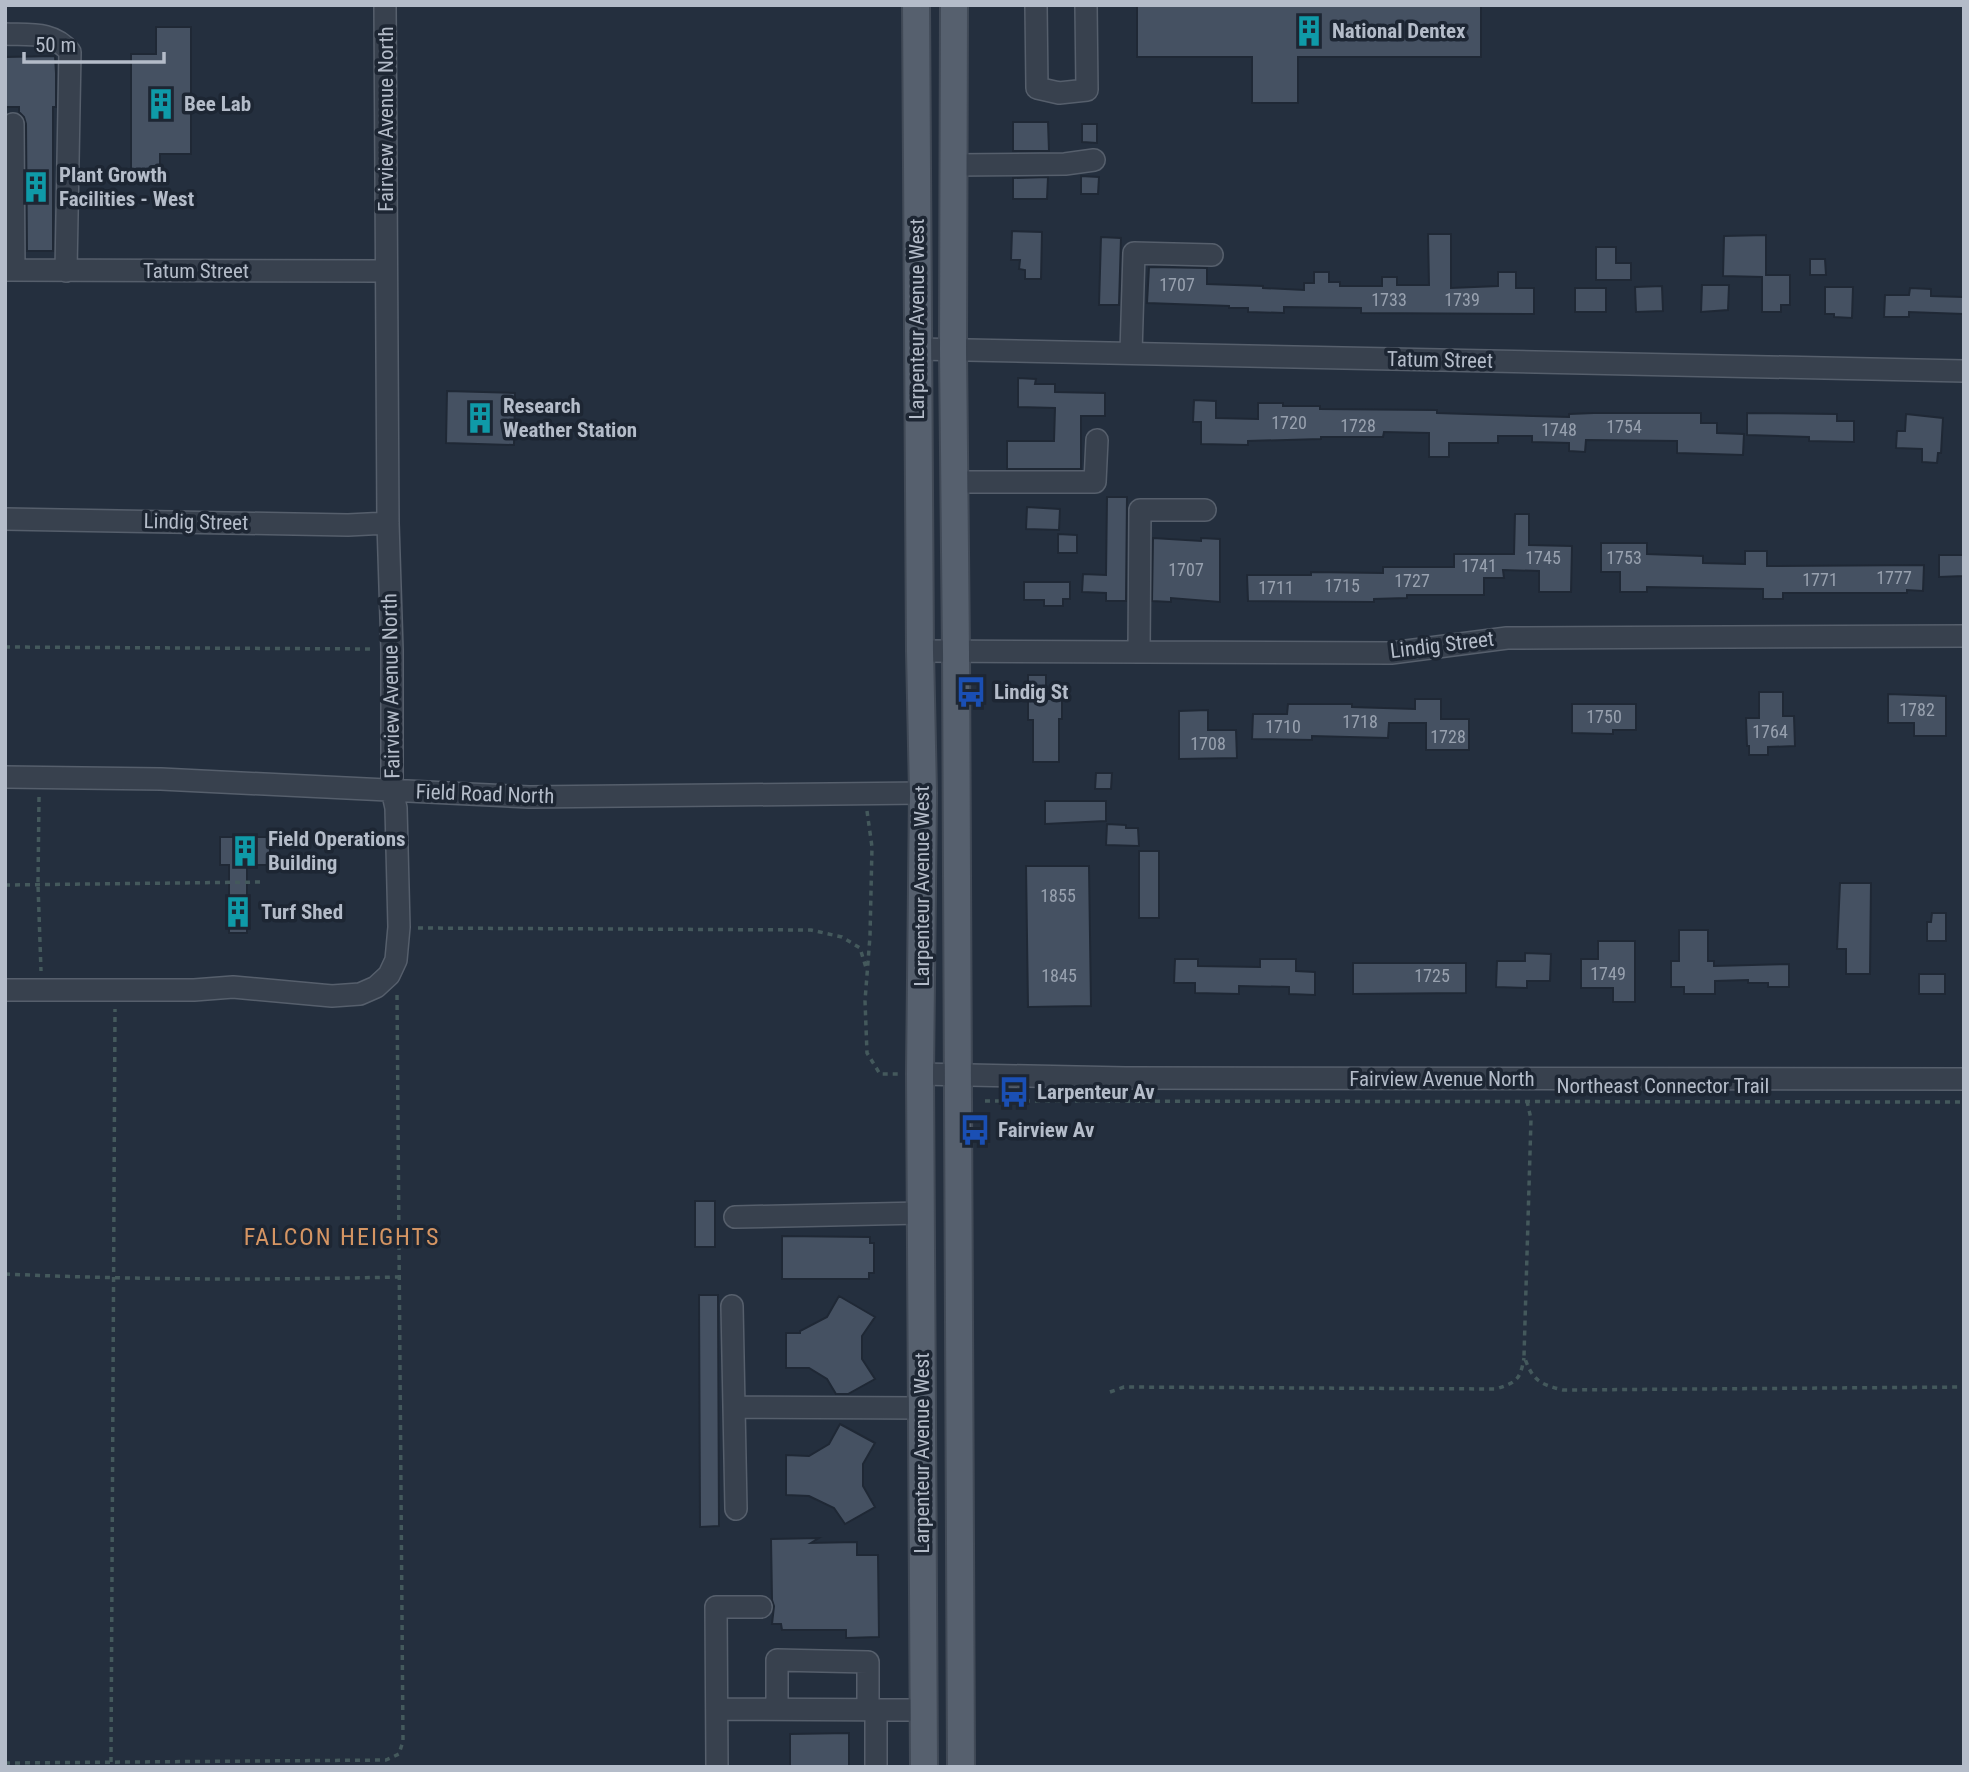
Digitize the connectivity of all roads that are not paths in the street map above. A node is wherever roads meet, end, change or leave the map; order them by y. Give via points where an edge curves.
1 (385, 5) edge
2 (916, 5) edge
3 (954, 5) edge
4 (1036, 5) edge
5 (1086, 5) edge
6 (5, 34) edge
7 (13, 124) dead end
8 (1094, 160) dead end
9 (953, 165) junction
10 (1212, 255) dead end
11 (9, 270) edge
12 (66, 271) junction
13 (386, 271) junction
14 (917, 349) junction
15 (953, 350) junction
16 (1132, 353) junction
17 (1964, 371) edge
18 (1097, 440) dead end
19 (955, 482) junction
20 (1205, 510) dead end
21 (5, 519) edge
22 (388, 523) junction
23 (1964, 636) edge
24 (920, 651) junction
25 (957, 652) junction
26 (1139, 652) junction
27 (5, 777) edge
28 (392, 790) junction
29 (923, 793) junction
30 (5, 990) edge
31 (957, 1073) junction
32 (920, 1074) junction
33 (1964, 1079) edge
34 (921, 1213) junction
35 (735, 1217) dead end
36 (732, 1306) dead end
37 (734, 1407) junction
38 (922, 1408) junction
39 (736, 1509) dead end
40 (761, 1607) dead end
41 (717, 1709) junction
42 (777, 1709) junction
43 (960, 1709) junction
44 (872, 1710) junction
45 (923, 1710) junction
46 (717, 1767) edge
47 (876, 1767) edge
48 (924, 1767) edge
49 (961, 1767) edge

1 - 13 street, Fairview Avenue North
2 - 14 main road, Larpenteur Avenue West
3 - 9 main road, Larpenteur Avenue West
4 - 5 street via 1037,88 1059,93 1087,90
6 - 12 street via 49,36 70,52
7 - 11 street
8 - 9 street
9 - 15 main road, Larpenteur Avenue West
10 - 16 street via 1134,253
11 - 12 street, Tatum Street
12 - 13 street, Tatum Street
13 - 22 street, Fairview Avenue North
14 - 15 street, Tatum Street
14 - 24 main road, Larpenteur Avenue West
15 - 16 street, Tatum Street
15 - 19 main road, Larpenteur Avenue West
16 - 17 street, Tatum Street
18 - 19 street via 1095,482
19 - 25 main road, Larpenteur Avenue West
20 - 26 street via 1140,510
21 - 22 street, Lindig Street
22 - 28 street, Fairview Avenue North
23 - 26 street, Lindig Street via 1507,638 1391,653
24 - 25 street, Lindig Street
24 - 29 main road, Larpenteur Avenue West
25 - 26 street, Lindig Street
25 - 31 main road, Larpenteur Avenue West
27 - 28 street, Field Road North
28 - 29 street, Field Road North via 529,797
28 - 30 street, Fairview Avenue North via 399,928 396,960 376,988 332,996 233,987
29 - 32 main road, Larpenteur Avenue West
31 - 32 street, Fairview Avenue North
31 - 33 street, Fairview Avenue North via 1126,1078
31 - 43 main road, Larpenteur Avenue West
32 - 34 main road, Larpenteur Avenue West
34 - 35 street
34 - 38 main road, Larpenteur Avenue West
36 - 37 street
37 - 38 street
37 - 39 street
38 - 45 main road, Larpenteur Avenue West
40 - 41 street via 716,1607
41 - 42 street
41 - 46 street
42 - 44 street
42 - 44 street via 778,1660 868,1662
43 - 45 main road
43 - 49 main road, Larpenteur Avenue West
44 - 45 street
44 - 47 street
45 - 48 main road, Larpenteur Avenue West

